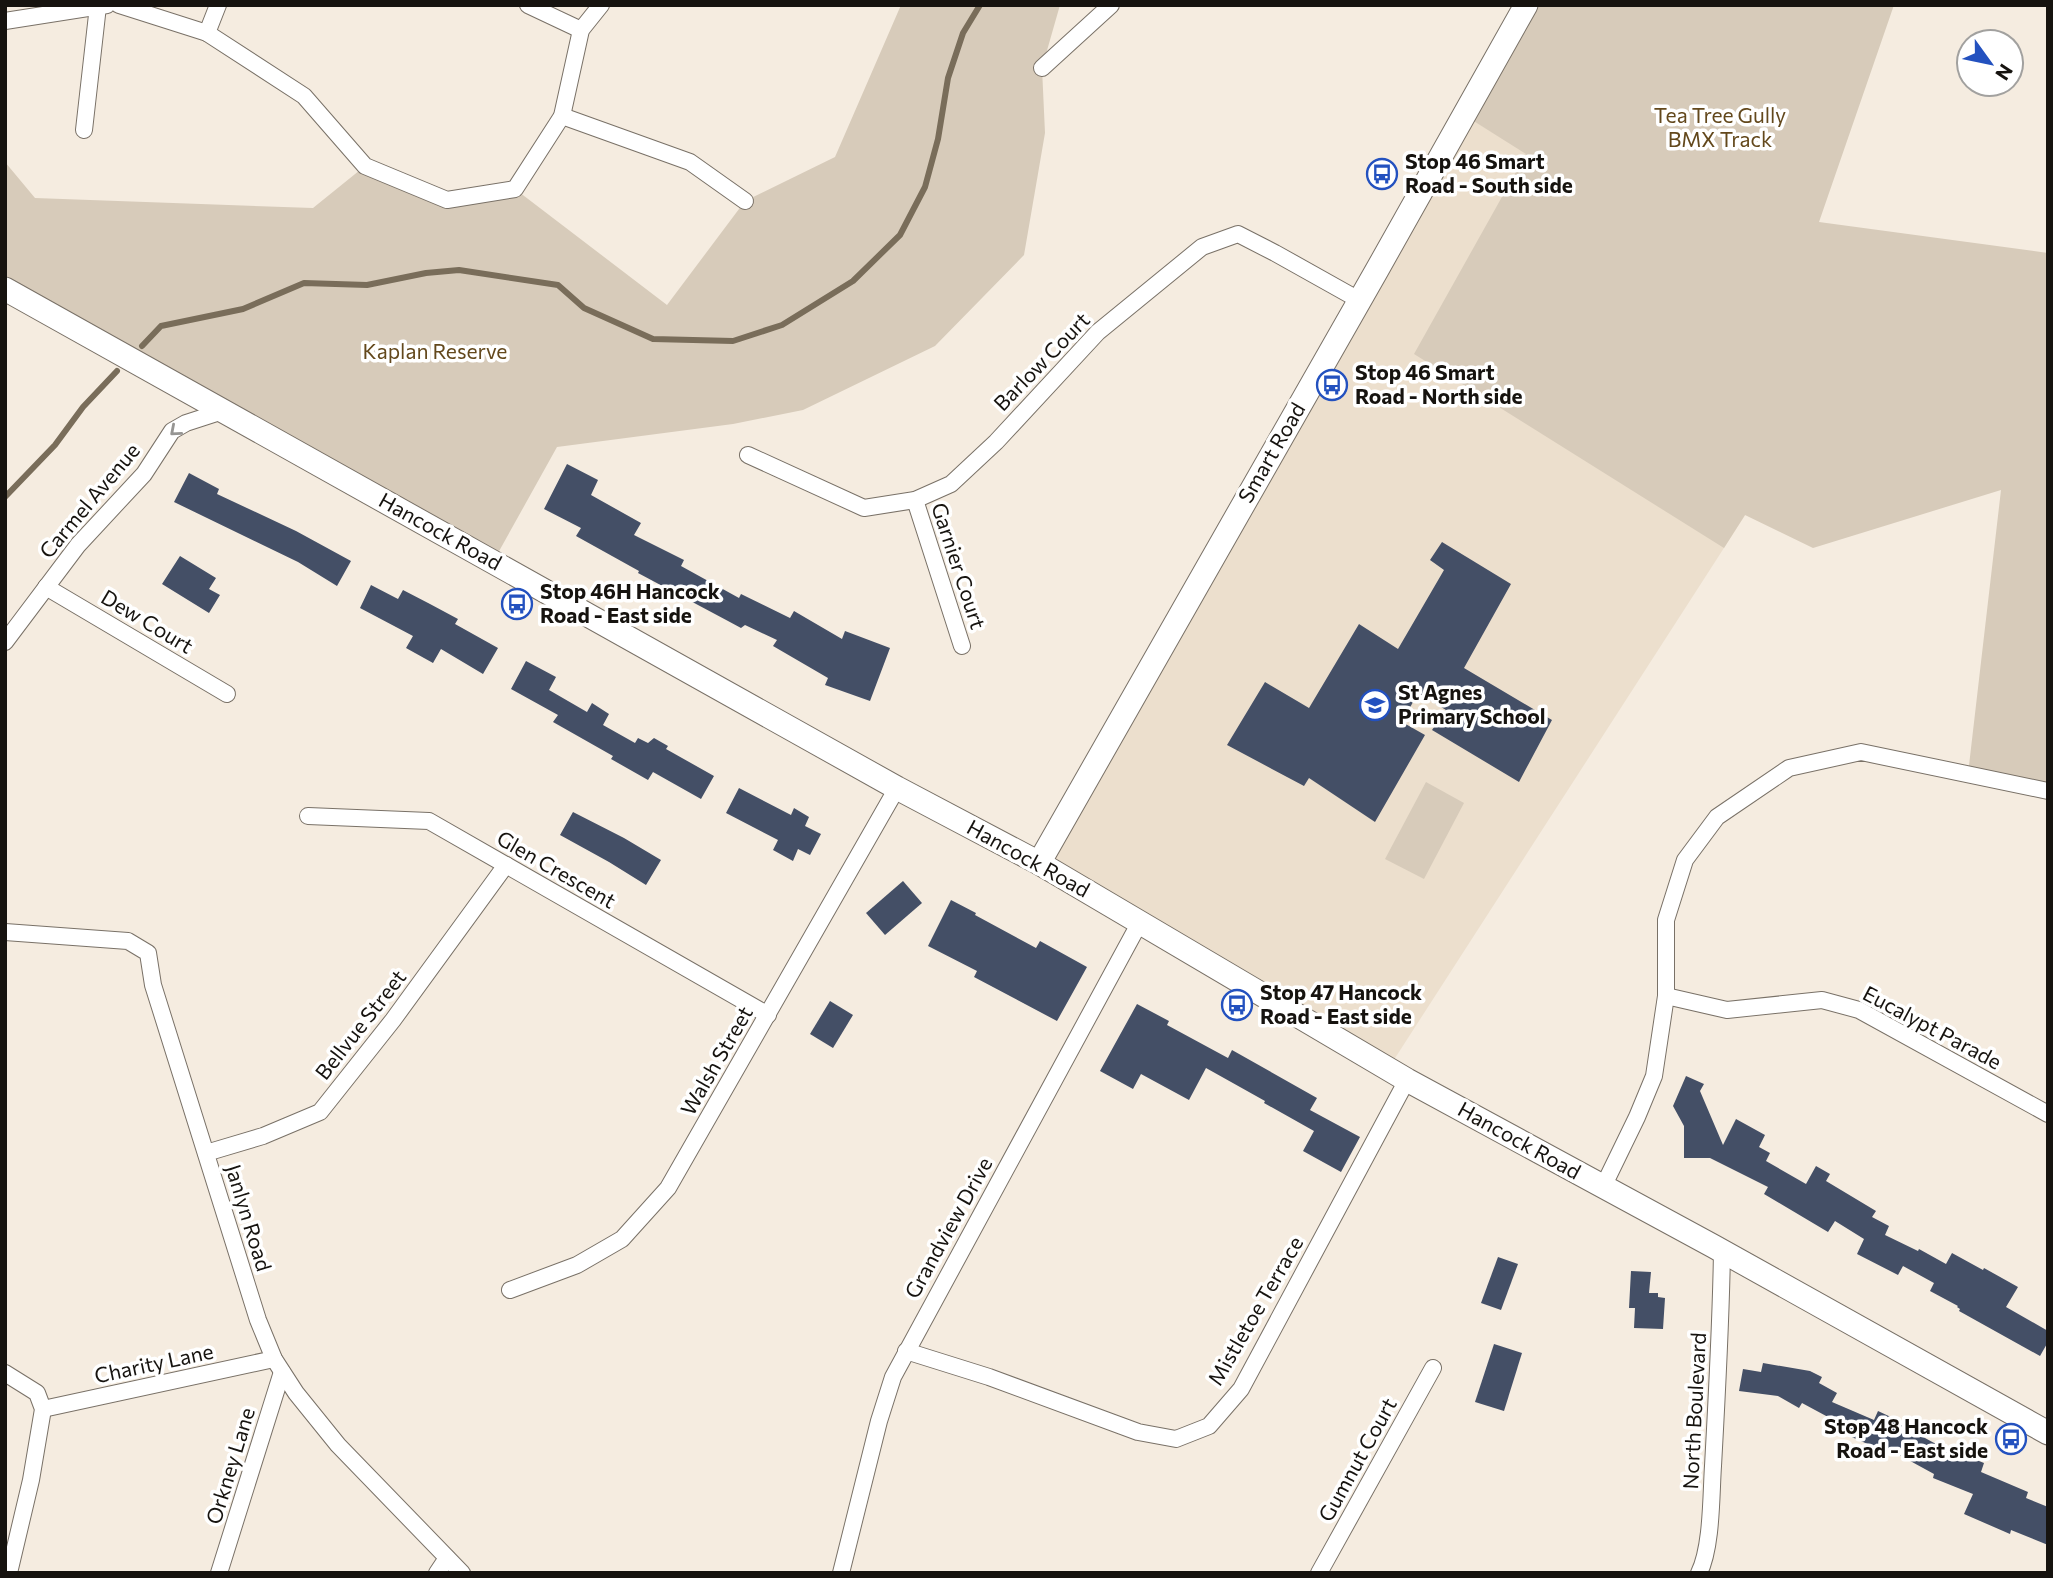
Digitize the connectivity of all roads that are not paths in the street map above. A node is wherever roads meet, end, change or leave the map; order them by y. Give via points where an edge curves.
1 (119, 5) edge
2 (218, 5) edge
3 (528, 5) edge
4 (601, 5) edge
5 (1111, 5) edge
6 (1526, 5) edge
7 (103, 6) edge
8 (5, 21) edge
9 (581, 30) junction
10 (207, 33) junction
11 (1042, 68) dead end
12 (562, 116) junction
13 (84, 130) dead end
14 (745, 201) dead end
15 (5, 289) edge
16 (1359, 300) junction
17 (223, 411) junction
18 (748, 455) dead end
19 (915, 500) junction
20 (46, 587) junction
21 (5, 642) edge
22 (962, 646) dead end
23 (227, 694) dead end
24 (897, 788) junction
25 (2048, 791) edge
26 (308, 816) dead end
27 (1039, 863) junction
28 (506, 865) junction
29 (1140, 922) junction
30 (5, 932) edge
31 (1666, 996) junction
32 (768, 1015) junction
33 (1407, 1080) junction
34 (2048, 1114) edge
35 (206, 1153) junction
36 (1604, 1187) junction
37 (1722, 1250) junction
38 (510, 1290) dead end
39 (906, 1351) junction
40 (278, 1365) junction
41 (1433, 1368) dead end
42 (5, 1373) edge
43 (43, 1409) junction
44 (2048, 1433) edge
45 (447, 1558) junction
46 (1704, 1571) edge
47 (9, 1573) edge
48 (219, 1573) edge
49 (437, 1573) edge
50 (462, 1573) edge
51 (841, 1573) edge
52 (1319, 1573) edge

1 - 10 street
2 - 10 street
3 - 9 street
4 - 9 street
5 - 11 street
6 - 16 main road, Smart Road
7 - 8 street
7 - 13 street
9 - 12 street
10 - 12 street via 304,96 365,166 447,200 514,189
12 - 14 street via 690,162
15 - 17 main road, Hancock Road
16 - 19 street, Barlow Court via 1238,234 1202,247 1098,332 951,484
16 - 27 main road, Smart Road
17 -> 20 street, Carmel Avenue via 172,431 144,474
17 - 24 main road, Hancock Road
18 - 19 street, Barlow Court via 864,508
19 - 22 street, Garnier Court
20 - 21 street, Carmel Avenue
20 - 23 street, Dew Court
24 - 27 main road, Hancock Road
24 - 32 street, Walsh Street
25 - 31 street via 1861,752 1789,768 1717,817 1685,860 1666,920
26 - 28 street, Glen Crescent via 429,821
27 - 29 main road, Hancock Road
28 - 32 street, Glen Crescent
28 - 35 street, Bellvue Street via 320,1112
29 - 33 main road, Hancock Road
29 - 39 street, Grandview Drive
30 - 35 street, Janlyn Road via 128,941 148,953 153,985
31 - 34 street, Eucalypt Parade via 1727,1010 1822,1000 1859,1010
31 - 36 street via 1654,1076
32 - 38 street, Walsh Street via 668,1188 622,1239 578,1265
33 - 36 main road, Hancock Road
33 - 39 street, Mistletoe Terrace via 1241,1389 1209,1426 1176,1439 1138,1432
35 - 40 street, Janlyn Road via 258,1320
36 - 37 main road, Hancock Road
37 - 44 main road, Hancock Road
37 - 46 street, North Boulevard via 1721,1332
39 - 51 street, Grandview Drive via 879,1421
40 - 43 street, Charity Lane
40 - 45 street, Janlyn Road via 338,1446
40 - 48 street, Orkney Lane
41 - 52 street, Gumnut Court
42 - 43 street via 37,1393
43 - 47 street via 32,1480
45 - 49 street
45 - 50 street, Janlyn Road

